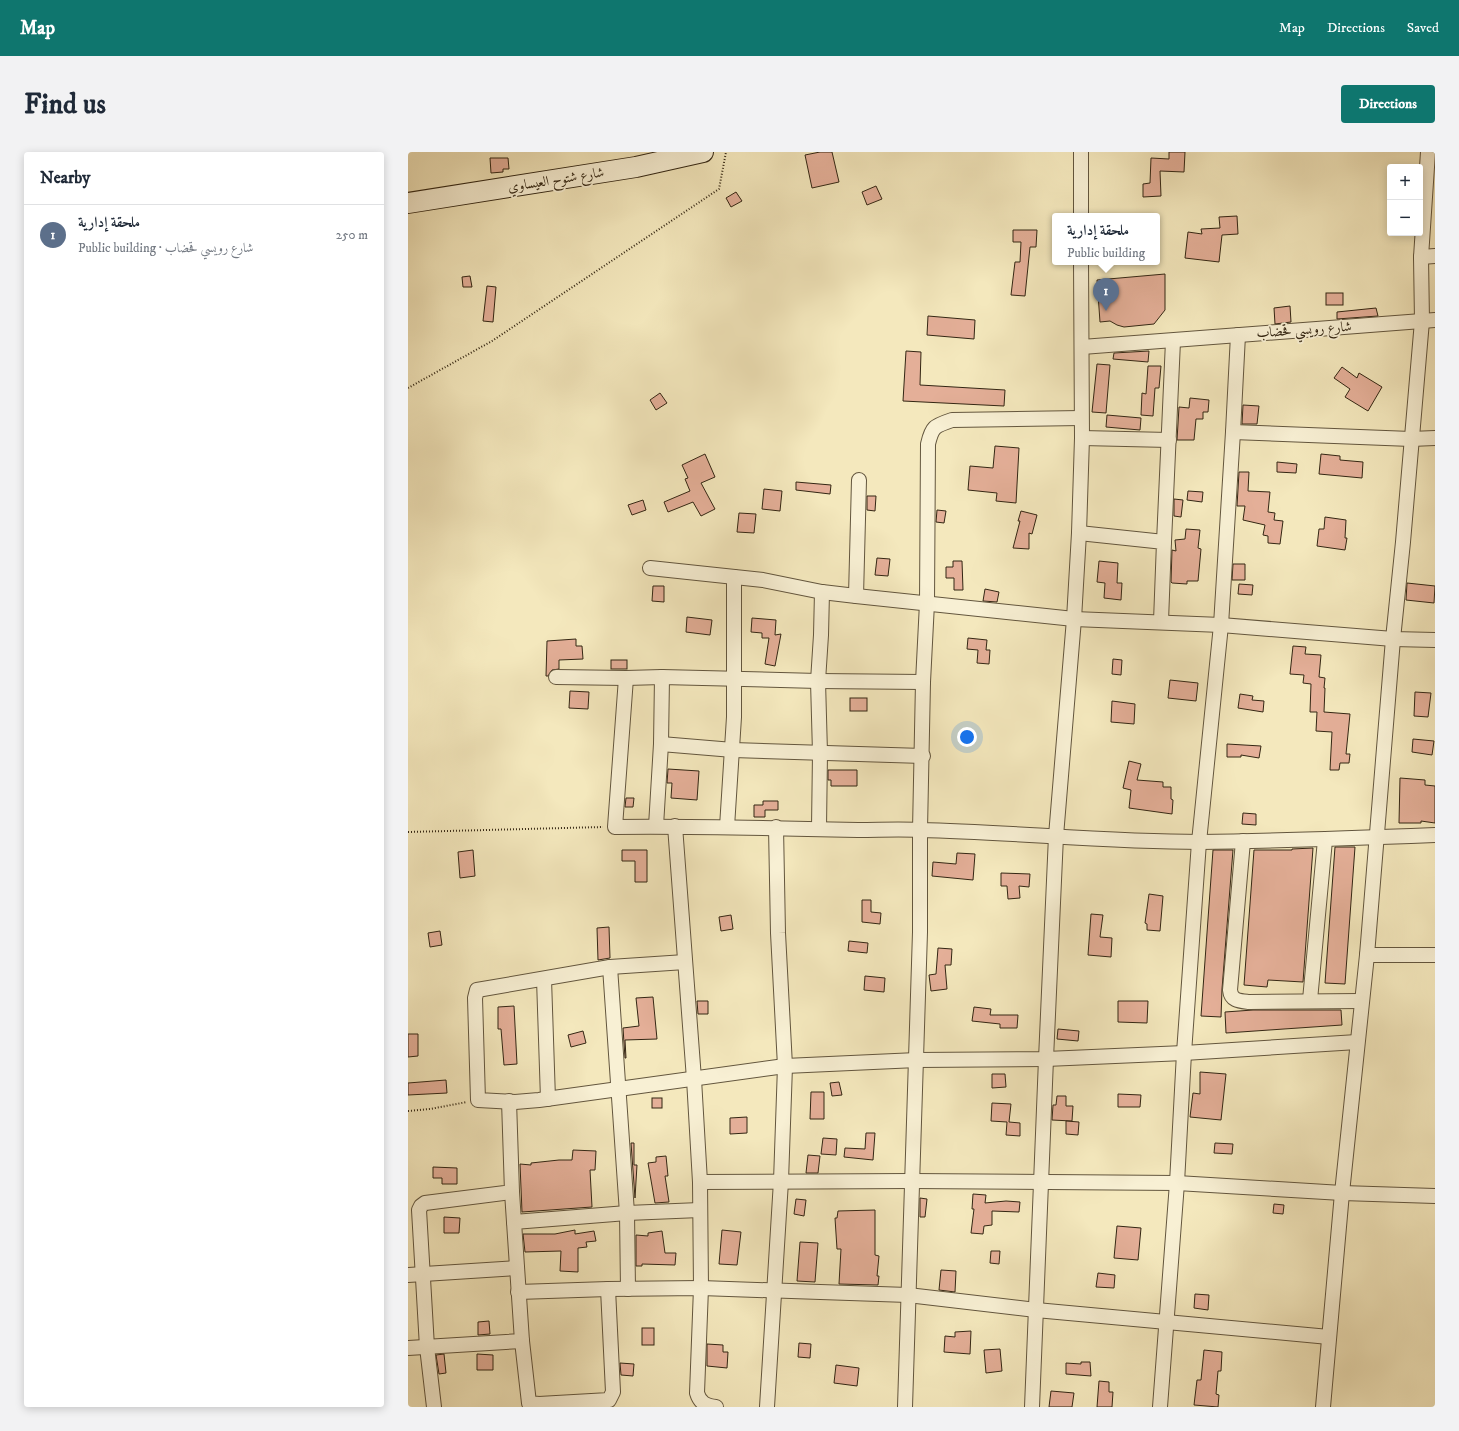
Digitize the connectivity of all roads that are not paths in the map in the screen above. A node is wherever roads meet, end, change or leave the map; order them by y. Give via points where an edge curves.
1 (703, 152) edge
2 (1081, 152) edge
3 (1428, 152) edge
4 (408, 203) edge
5 (1081, 213) edge
6 (1435, 256) edge
7 (1421, 257) junction
8 (1081, 265) edge
9 (1429, 320) edge
10 (1238, 335) junction
11 (1173, 341) junction
12 (1082, 347) junction
13 (1081, 418) junction
14 (1233, 432) junction
15 (1082, 438) junction
16 (1435, 438) edge
17 (1411, 439) junction
18 (1169, 440) junction
19 (859, 480) dead end
20 (1079, 533) junction
21 (1164, 542) junction
22 (650, 568) dead end
23 (734, 577) junction
24 (822, 592) junction
25 (856, 596) junction
26 (927, 603) junction
27 (1074, 619) junction
28 (1160, 621) junction
29 (1221, 625) junction
30 (1393, 639) junction
31 (1435, 640) edge
32 (556, 677) dead end
33 (662, 677) junction
34 (626, 678) junction
35 (734, 680) junction
36 (818, 681) junction
37 (923, 682) junction
38 (661, 744) junction
39 (733, 750) junction
40 (820, 753) junction
41 (923, 756) junction
42 (656, 826) junction
43 (675, 826) junction
44 (727, 827) junction
45 (776, 827) junction
46 (819, 828) junction
47 (920, 830) junction
48 (1435, 835) edge
49 (1056, 836) junction
50 (1377, 837) junction
51 (1325, 840) junction
52 (1243, 841) junction
53 (1199, 842) junction
54 (1367, 955) junction
55 (1435, 955) edge
56 (685, 962) junction
57 (610, 967) junction
58 (544, 978) junction
59 (1310, 1000) junction
60 (1361, 1000) junction
61 (1357, 1042) junction
62 (1184, 1053) junction
63 (1046, 1059) junction
64 (917, 1060) junction
65 (784, 1066) junction
66 (694, 1079) junction
67 (618, 1089) junction
68 (548, 1099) junction
69 (509, 1101) junction
70 (782, 1181) junction
71 (912, 1181) junction
72 (700, 1182) junction
73 (1042, 1182) junction
74 (1177, 1183) junction
75 (512, 1192) junction
76 (1342, 1193) junction
77 (1435, 1196) edge
78 (700, 1210) junction
79 (627, 1213) junction
80 (514, 1222) junction
81 (517, 1268) junction
82 (423, 1274) junction
83 (408, 1275) edge
84 (701, 1288) junction
85 (608, 1289) junction
86 (628, 1289) junction
87 (775, 1290) junction
88 (518, 1292) junction
89 (908, 1295) junction
90 (1036, 1310) junction
91 (1166, 1322) junction
92 (1329, 1337) junction
93 (522, 1341) junction
94 (427, 1347) junction
95 (408, 1348) edge
96 (434, 1407) edge
97 (716, 1407) edge
98 (767, 1407) edge
99 (905, 1407) edge
100 (1032, 1407) edge
101 (1160, 1407) edge
102 (1323, 1407) edge

1 - 4 street, شارع شتوح العيساوي via 636,167
2 - 5 street
3 - 7 street
6 - 7 street
7 - 9 street
8 - 12 street
9 - 10 street, شارع رويسي قحضاب
9 - 17 street
10 - 11 street, شارع رويسي قحضاب
10 - 14 street
11 - 12 street, شارع رويسي قحضاب
11 - 18 street
12 - 13 street
13 - 15 street
13 - 26 street via 952,420 939,424 931,431 928,444
14 - 17 street
14 - 29 street
15 - 18 street
15 - 20 street
16 - 17 street
17 - 30 street
18 - 21 street
19 - 25 street
20 - 21 street
20 - 27 street
21 - 28 street
22 - 23 street
23 - 24 street
23 - 35 street
24 - 25 street
24 - 36 street
25 - 26 street
26 - 27 street
26 - 37 street
27 - 28 street
27 - 49 street
28 - 29 street
29 - 30 street
29 - 53 street
30 - 31 street
30 - 50 street
32 - 34 street
33 - 34 street
33 - 35 street
33 - 38 street
34 - 42 street via 615,827
35 - 36 street
35 - 39 street
36 - 37 street
36 - 40 street
37 - 41 street
38 - 39 street
38 - 42 street
39 - 40 street
39 - 44 street
40 - 41 street
40 - 46 street
41 - 47 street
42 - 43 street
43 - 44 street
43 - 56 street
44 - 45 street
45 - 46 street
45 - 65 street
46 - 47 street
47 - 49 street
47 - 64 street
48 - 50 street
49 - 53 street
49 - 63 street
50 - 51 street
50 - 54 street
51 - 52 street
51 - 59 street
52 - 53 street
52 - 59 street via 1230,994 1236,1000 1250,1002
53 - 62 street
54 - 55 street
54 - 60 street
56 - 57 street
56 - 66 street
57 - 58 street
57 - 67 street
58 - 68 street
58 - 69 street via 479,989 476,992 478,1100
59 - 60 street
60 - 61 street
61 - 62 street
61 - 76 street
62 - 63 street
62 - 74 street
63 - 64 street
63 - 73 street
64 - 65 street
64 - 71 street
65 - 66 street
65 - 70 street
66 - 67 street
66 - 72 street
67 - 68 street
67 - 79 street
68 - 69 street
69 - 75 street
70 - 71 street
70 - 72 street
70 - 87 street
71 - 73 street
71 - 89 street
72 - 78 street
73 - 74 street
73 - 90 street
74 - 76 street
74 - 91 street
75 - 80 street
75 - 82 street via 425,1203 421,1206 419,1212
76 - 77 street
76 - 92 street
78 - 79 street
78 - 84 street
79 - 80 street
79 - 86 street
80 - 81 street
81 - 82 street
81 - 88 street
82 - 83 street
82 - 94 street
84 - 86 street
84 - 87 street
84 - 97 street via 697,1393 703,1403
85 - 86 street
85 - 88 street
85 - 93 street via 613,1392 609,1400 529,1403
87 - 89 street
87 - 98 street
88 - 93 street
89 - 90 street
89 - 99 street
90 - 91 street
90 - 100 street
91 - 92 street
91 - 101 street
92 - 102 street
93 - 94 street
94 - 95 street
94 - 96 street

